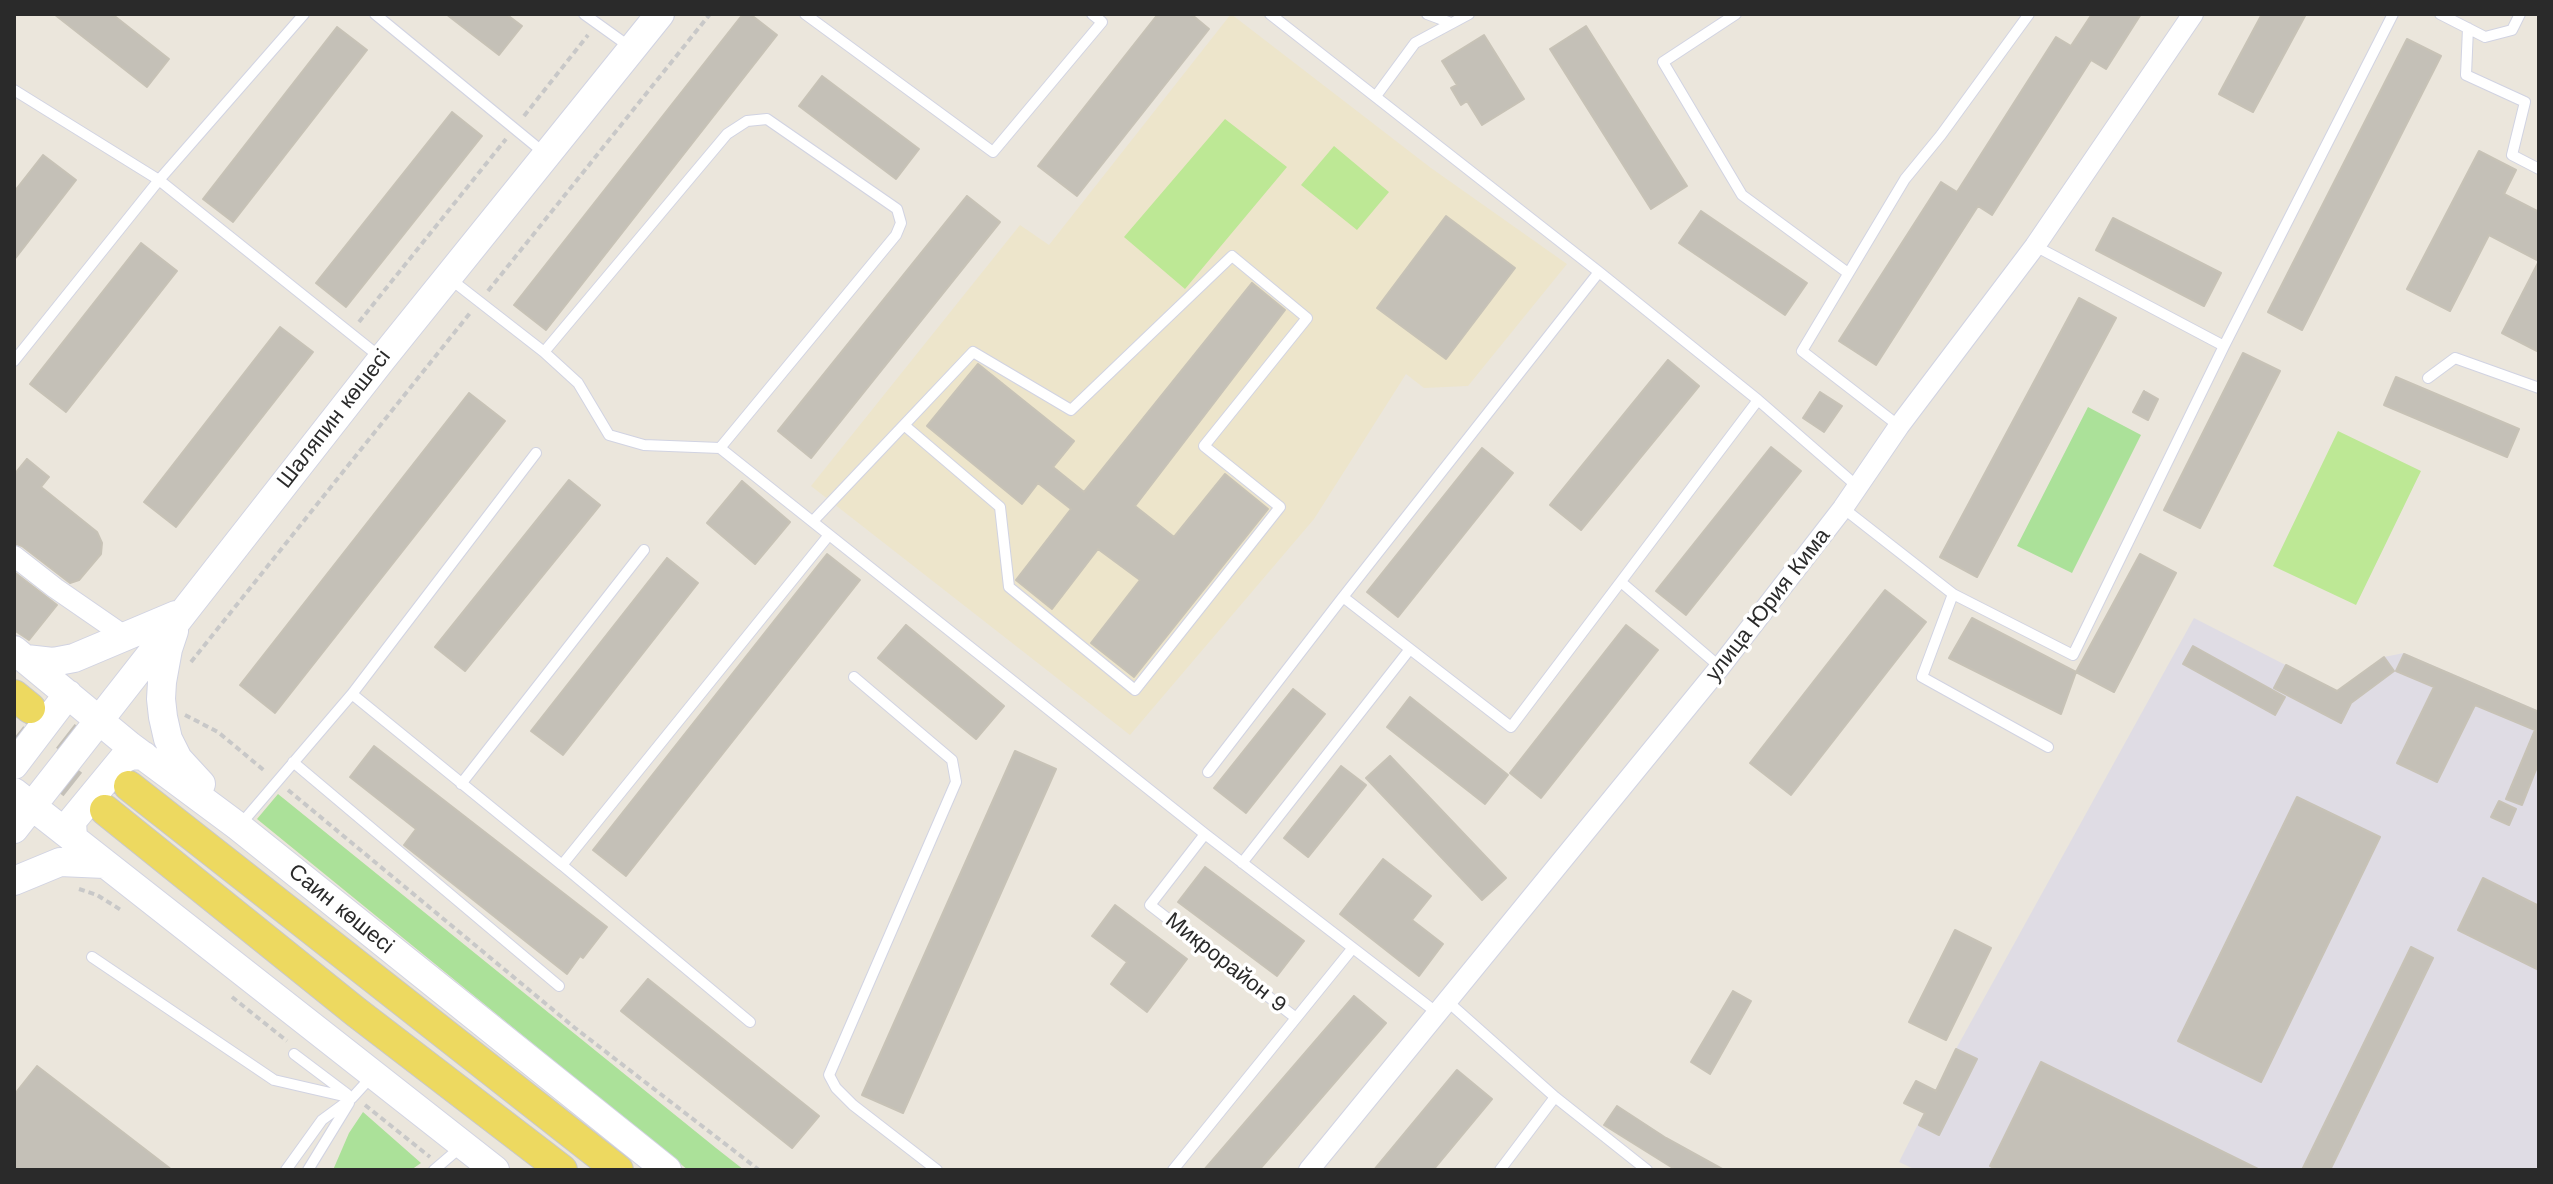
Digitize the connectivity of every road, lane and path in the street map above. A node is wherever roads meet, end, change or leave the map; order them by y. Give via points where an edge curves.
1 (304, 14) edge
2 (375, 14) edge
3 (584, 14) edge
4 (660, 14) edge
5 (710, 14) edge
6 (1092, 14) edge
7 (1270, 14) edge
8 (1427, 14) edge
9 (1469, 14) edge
10 (1736, 14) edge
11 (2029, 14) edge
12 (2193, 14) edge
13 (2393, 14) edge
14 (2440, 14) edge
15 (2520, 14) edge
16 (809, 15) edge
17 (1451, 23) junction
18 (597, 24) junction
19 (2468, 28) junction
20 (632, 49) junction
21 (14, 90) edge
22 (1376, 96) junction
23 (514, 129) junction
24 (546, 155) junction
25 (2539, 169) edge
26 (159, 180) junction
27 (2035, 246) junction
28 (1599, 272) junction
29 (1848, 273) junction
30 (448, 277) junction
31 (479, 302) junction
32 (368, 312) dead end
33 (2224, 346) junction
34 (544, 352) junction
35 (382, 359) junction
36 (14, 361) edge
37 (2428, 378) dead end
38 (2539, 388) edge
39 (1758, 400) junction
40 (904, 425) junction
41 (1899, 426) junction
42 (720, 448) junction
43 (536, 453) dead end
44 (1858, 487) junction
45 (1843, 508) junction
46 (813, 521) junction
47 (829, 535) junction
48 (644, 550) dead end
49 (14, 556) edge
50 (1621, 582) junction
51 (1953, 594) junction
52 (1343, 597) junction
53 (181, 613) junction
54 (126, 637) junction
55 (1410, 649) junction
56 (20, 655) edge
57 (189, 664) dead end
58 (1720, 667) junction
59 (854, 677) dead end
60 (68, 694) junction
61 (352, 694) junction
62 (178, 714) dead end
63 (98, 720) junction
64 (2048, 747) dead end
65 (144, 756) junction
66 (293, 762) junction
67 (14, 765) edge
68 (1208, 772) dead end
69 (277, 781) junction
70 (461, 784) junction
71 (129, 786) tunnel mouth
72 (23, 799) edge
73 (105, 810) tunnel mouth
74 (239, 827) junction
75 (14, 829) edge
76 (1205, 834) junction
77 (73, 839) junction
78 (1242, 863) junction
79 (105, 864) junction
80 (562, 865) junction
81 (14, 881) edge
82 (77, 888) dead end
83 (132, 917) dead end
84 (1352, 949) junction
85 (92, 957) dead end
86 (559, 986) dead end
87 (231, 996) dead end
88 (1440, 1006) junction
89 (1296, 1018) junction
90 (750, 1022) dead end
91 (293, 1050) joint
92 (373, 1075) junction
93 (353, 1097) junction
94 (1555, 1097) junction
95 (462, 1146) junction
96 (437, 1168) edge
97 (1501, 1169) edge
98 (286, 1170) edge
99 (308, 1170) edge
100 (495, 1170) edge
101 (562, 1170) edge
102 (618, 1170) edge
103 (667, 1170) edge
104 (759, 1170) edge
105 (937, 1170) edge
106 (1173, 1170) edge
107 (1309, 1170) edge
108 (1647, 1170) edge

1 - 26 lane
2 - 23 lane
3 - 18 lane
4 - 20 main road, Шаляпин көшесі
5 - 31 path
6 - 16 lane via 1102,22 993,152
7 - 22 lane
8 - 17 lane
9 - 17 lane
10 - 29 lane via 1663,62 1742,195
11 - 29 lane via 1905,179
12 - 27 street, улица Юрия Кима
13 - 33 lane
14 - 19 lane
15 - 19 lane via 2512,30 2485,37
17 - 22 lane via 1415,43
18 - 20 lane
18 - 23 path
19 - 25 lane via 2466,75 2525,102 2512,155
20 - 24 main road, Шаляпин көшесі
21 - 26 lane
22 - 28 lane
23 - 24 lane
23 - 32 path
24 - 30 main road, Шаляпин көшесі
26 - 35 lane
26 - 36 lane
27 - 33 lane
27 - 41 street, улица Юрия Кима
28 - 39 lane
28 - 52 lane
29 - 41 lane via 1802,351
30 - 31 lane
30 - 35 main road, Шаляпин көшесі
31 - 34 lane
31 - 57 path
33 - 51 lane via 2073,655
34 - 42 lane via 578,383 609,435 644,445
34 - 42 lane via 727,134 747,121 767,119 897,209 901,223
35 - 53 main road, Шаляпин көшесі
37 - 38 lane via 2455,358
39 - 44 lane
39 - 50 lane
40 - 40 lane via 973,352 1071,410 1232,256 1307,318 1204,446 1280,507 1135,690 1009,587 1000,507
40 - 46 lane
41 - 44 street, улица Юрия Кима
42 - 46 lane
43 - 61 lane
44 - 45 street, улица Юрия Кима
45 - 51 lane
45 - 58 street, улица Юрия Кима
46 - 47 lane
47 - 76 lane
47 - 80 lane
48 - 70 lane
49 - 54 street
50 - 55 lane via 1511,727
50 - 58 lane
51 - 64 lane via 1922,677
52 - 55 lane
52 - 68 lane
53 - 54 main road
53 - 63 main road, Шаляпин көшесі
53 - 74 main road via 161,691 168,739 178,759
54 - 56 main road via 53,662
55 - 78 lane
56 - 60 main road, Саин көшесі
58 - 88 street, улица Юрия Кима
59 - 105 lane via 952,760 956,782 829,1075 853,1105
60 - 63 main road, Саин көшесі
60 - 67 main road
61 - 66 lane
61 - 70 lane
62 - 69 path via 218,732
63 - 65 main road, Саин көшесі
63 - 72 main road, Шаляпин көшесі
65 - 74 main road, Саин көшесі
65 - 77 main road via 123,759 72,821
66 - 69 lane
66 - 86 lane
69 - 74 lane
69 - 104 path via 575,1028
70 - 80 lane
71 - 102 main road, Саин көшесі
72 - 75 main road, Шаляпин көшесі
72 - 77 main road
73 - 101 main road
74 - 103 main road, Саин көшесі
76 - 78 lane
76 - 89 lane, Микрорайон 9 via 1150,905
77 - 79 main road
78 - 84 lane
79 - 81 main road via 60,862
79 - 92 main road
80 - 90 lane
82 - 83 path
84 - 88 lane
84 - 89 lane
85 - 93 lane via 274,1080
87 - 91 path
88 - 94 lane
88 - 107 street, улица Юрия Кима
89 - 106 lane
91 - 93 lane
92 - 93 lane
92 - 95 main road
93 - 96 path
93 - 98 lane via 322,1120
93 - 99 lane
94 - 97 lane
94 - 108 lane
95 - 96 lane
95 - 100 main road

